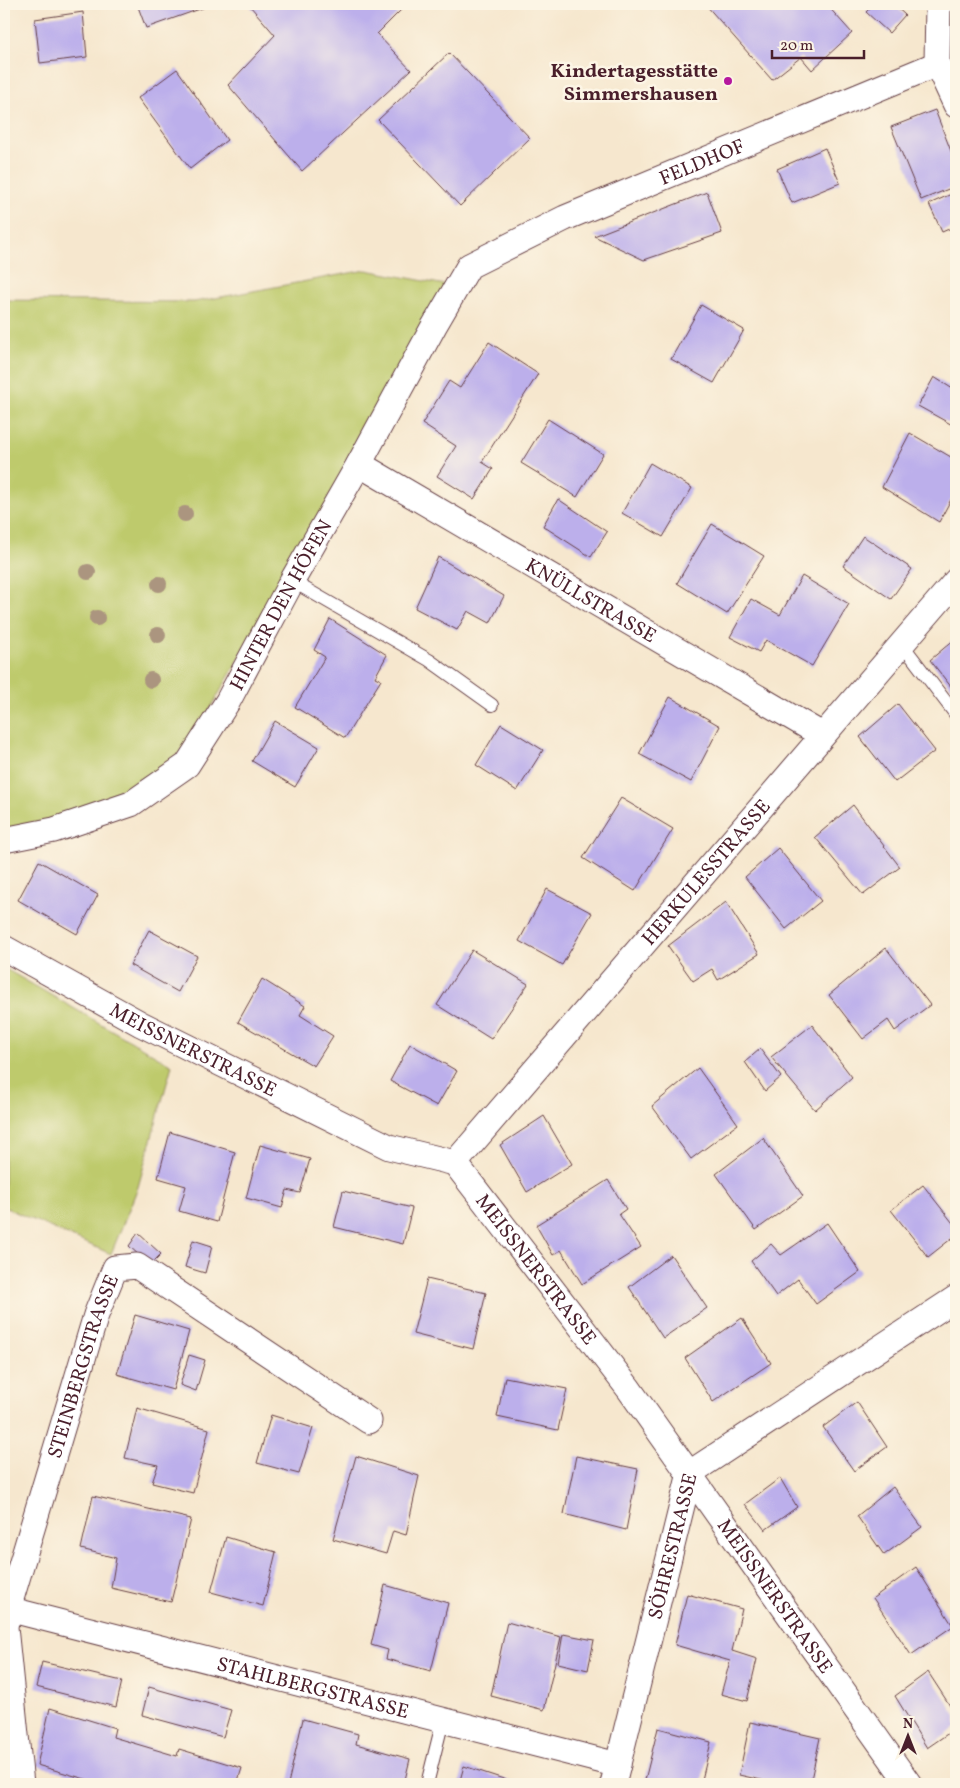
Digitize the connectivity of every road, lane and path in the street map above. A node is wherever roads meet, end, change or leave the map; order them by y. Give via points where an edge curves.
1 (938, 4) edge
2 (937, 64) junction
3 (956, 105) edge
4 (469, 266) joint
5 (359, 464) junction
6 (292, 581) junction
7 (956, 581) edge
8 (902, 644) junction
9 (492, 704) dead end
10 (956, 715) edge
11 (822, 735) junction
12 (4, 840) edge
13 (4, 948) edge
14 (455, 1163) junction
15 (956, 1298) edge
16 (369, 1421) dead end
17 (690, 1473) junction
18 (6, 1609) edge
19 (443, 1720) junction
20 (615, 1775) edge
21 (21, 1784) edge
22 (427, 1784) edge
23 (909, 1784) edge

1 - 2 street
2 - 3 street
2 - 4 street, FELDHOF via 565,218
4 - 5 street, HINTER DEN HÖFEN
5 - 6 street, HINTER DEN HÖFEN
5 - 11 street, KNÜLLSTRASSE
6 - 9 lane via 429,660
6 - 12 street, HINTER DEN HÖFEN via 228,701 187,766 131,804 54,830
7 - 8 street, HERKULESSTRASSE
8 - 10 lane
8 - 11 street, HERKULESSTRASSE
11 - 14 street, HERKULESSTRASSE
13 - 14 street, MEISSNERSTRASSE via 141,1024 389,1147
14 - 17 street, MEISSNERSTRASSE
15 - 17 street, SÖHRESTRASSE
16 - 18 street, STEINBERGSTRASSE via 138,1266 115,1268 96,1315
17 - 20 street, SÖHRESTRASSE
17 - 23 street, MEISSNERSTRASSE
18 - 19 street, STAHLBERGSTRASSE
18 - 21 street via 5,1628
19 - 20 street, STAHLBERGSTRASSE
19 - 22 lane

